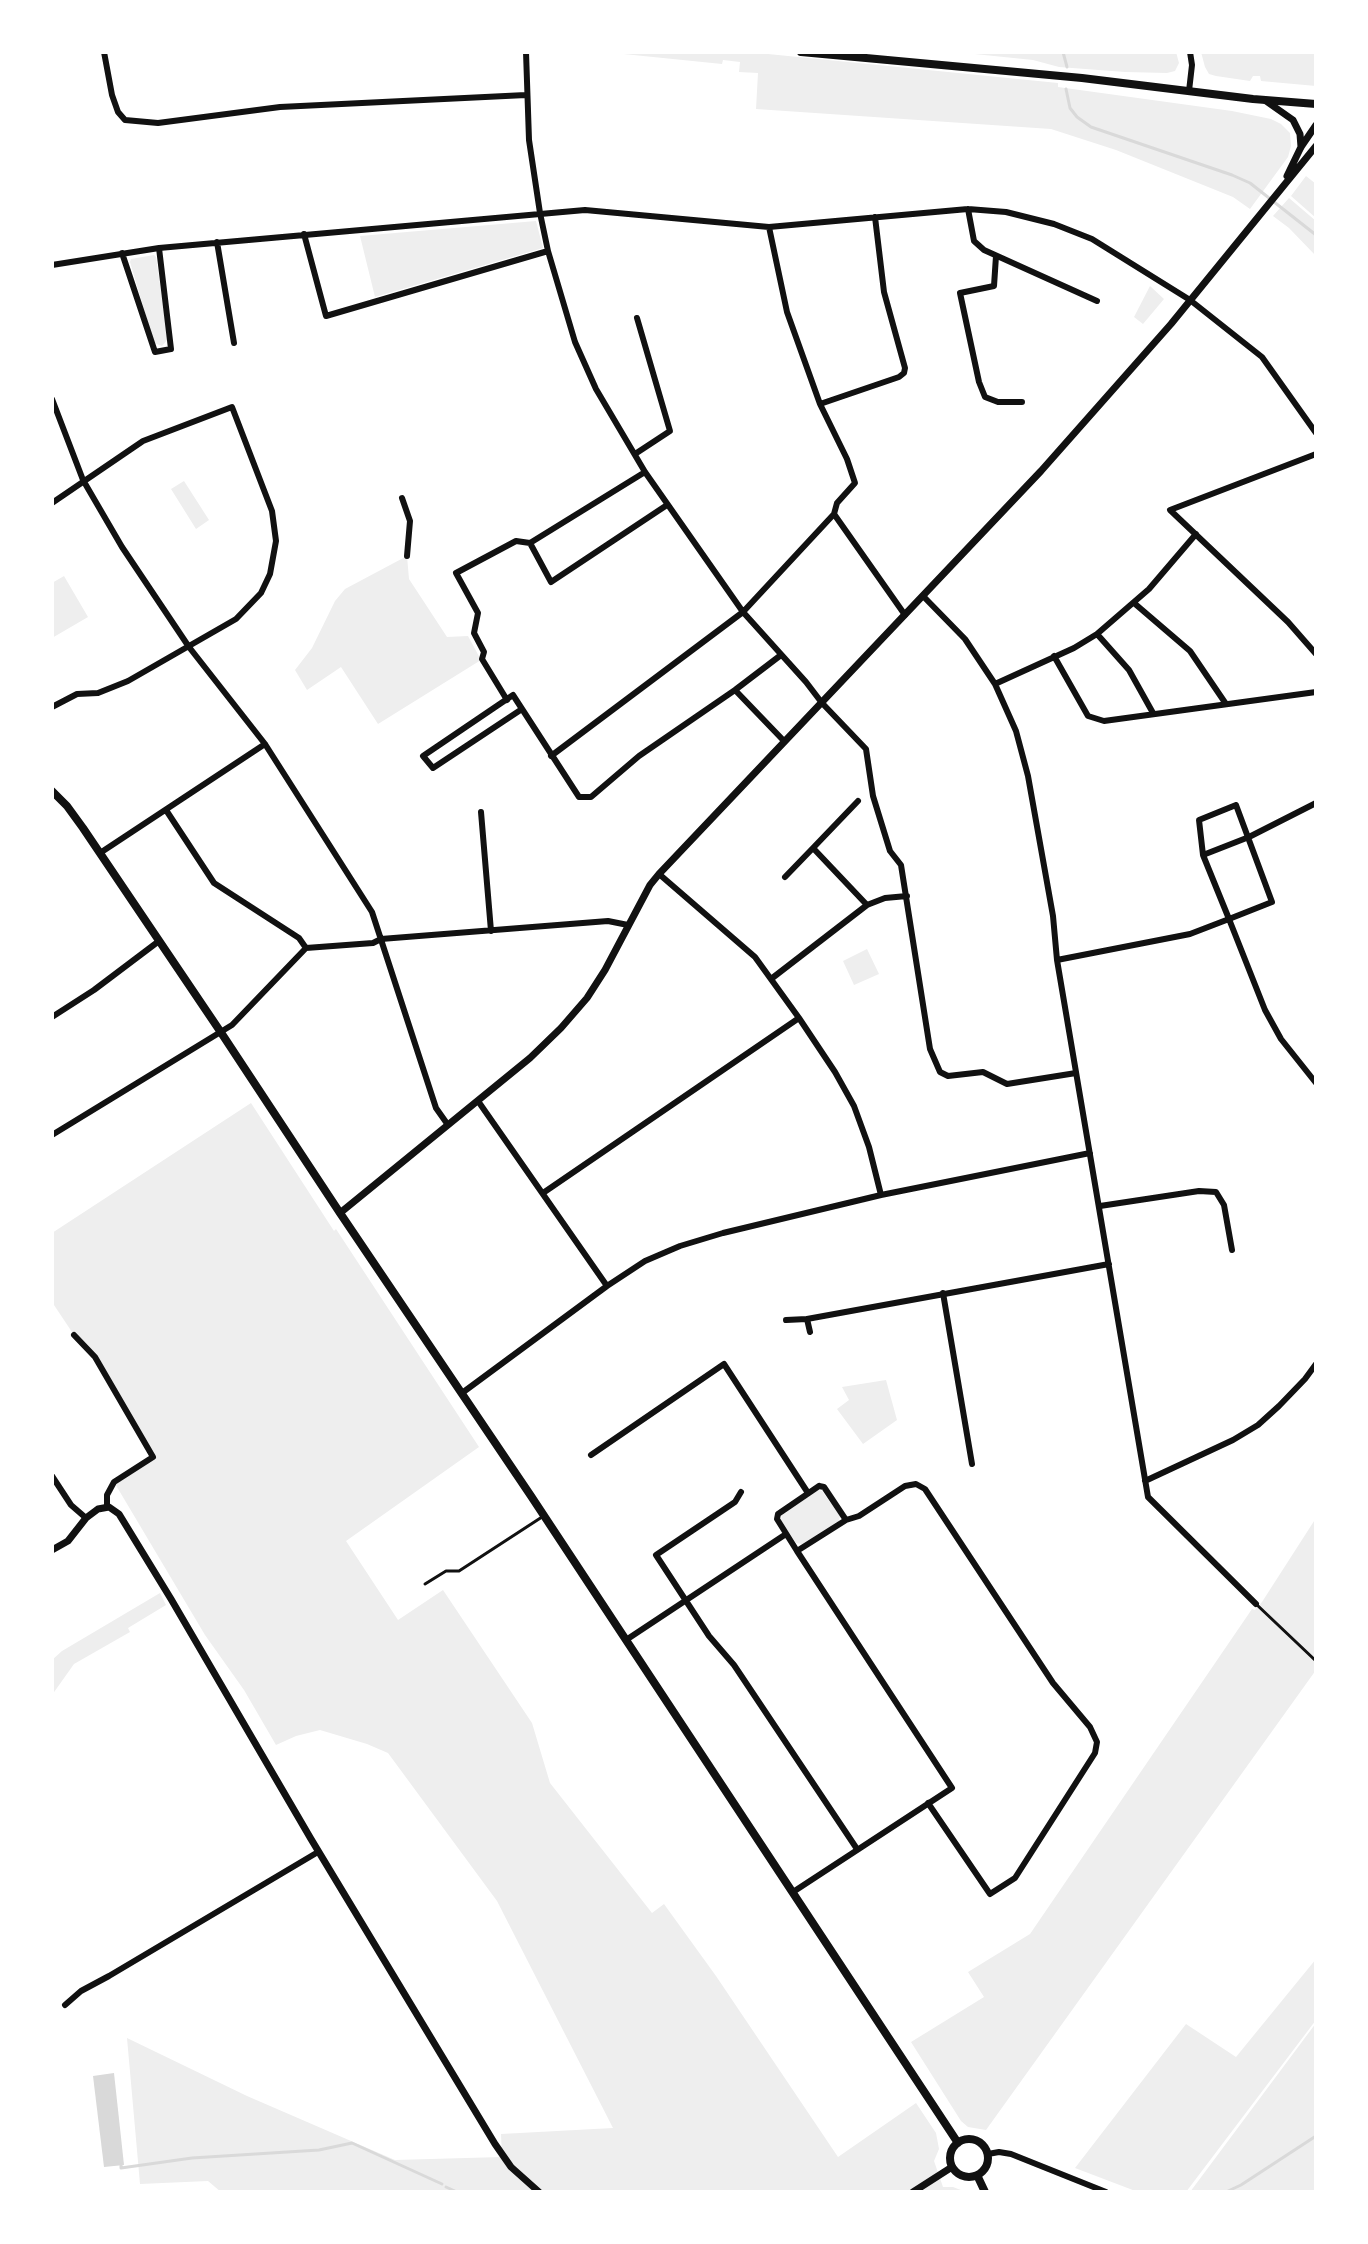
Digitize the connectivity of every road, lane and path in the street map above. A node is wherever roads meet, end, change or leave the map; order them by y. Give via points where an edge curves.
1 (104, 52) edge
2 (526, 52) edge
3 (801, 52) edge
4 (1190, 52) edge
5 (1189, 91) junction
6 (526, 95) junction
7 (1264, 100) junction
8 (1316, 104) edge
9 (1316, 125) edge
10 (1316, 146) edge
11 (1301, 147) junction
12 (1279, 191) junction
13 (968, 209) junction
14 (540, 213) junction
15 (875, 217) junction
16 (769, 227) junction
17 (304, 234) junction
18 (217, 242) junction
19 (159, 248) junction
20 (548, 251) junction
21 (122, 253) junction
22 (996, 256) junction
23 (52, 265) edge
24 (1190, 300) junction
25 (1097, 301) dead end
26 (637, 318) dead end
27 (234, 343) dead end
28 (52, 399) edge
29 (1022, 402) dead end
30 (820, 404) junction
31 (1316, 433) edge
32 (635, 454) junction
33 (1316, 454) edge
34 (645, 472) junction
35 (83, 480) junction
36 (402, 498) dead end
37 (52, 503) edge
38 (667, 505) junction
39 (834, 514) junction
40 (1196, 534) junction
41 (530, 543) junction
42 (407, 556) dead end
43 (923, 596) junction
44 (1134, 603) junction
45 (743, 612) junction
46 (905, 615) junction
47 (1097, 634) junction
48 (189, 647) junction
49 (1316, 654) edge
50 (781, 655) junction
51 (1054, 656) junction
52 (995, 684) junction
53 (735, 690) junction
54 (1316, 692) edge
55 (510, 698) junction
56 (822, 703) junction
57 (1226, 704) junction
58 (52, 707) edge
59 (522, 709) junction
60 (1153, 713) junction
61 (784, 741) junction
62 (265, 744) junction
63 (551, 756) junction
64 (52, 791) edge
65 (858, 801) dead end
66 (1316, 803) edge
67 (166, 810) junction
68 (481, 812) dead end
69 (1249, 837) junction
70 (813, 848) junction
71 (100, 853) junction
72 (1203, 855) junction
73 (659, 874) junction
74 (785, 877) dead end
75 (907, 896) junction
76 (867, 905) junction
77 (1229, 919) junction
78 (628, 925) junction
79 (491, 931) junction
80 (381, 939) junction
81 (159, 941) junction
82 (306, 948) junction
83 (1057, 960) junction
84 (771, 979) junction
85 (52, 1017) edge
86 (799, 1018) junction
87 (220, 1031) junction
88 (1076, 1073) junction
89 (1316, 1083) edge
90 (478, 1101) junction
91 (448, 1125) junction
92 (52, 1135) edge
93 (1090, 1153) junction
94 (543, 1193) junction
95 (881, 1195) junction
96 (1100, 1206) junction
97 (340, 1213) junction
98 (1232, 1250) dead end
99 (1109, 1264) junction
100 (607, 1286) junction
101 (943, 1293) junction
102 (807, 1319) junction
103 (786, 1320) dead end
104 (810, 1332) dead end
105 (74, 1335) dead end
106 (1316, 1364) edge
107 (462, 1393) junction
108 (591, 1455) dead end
109 (972, 1464) dead end
110 (52, 1476) edge
111 (1145, 1481) junction
112 (741, 1492) dead end
113 (808, 1493) junction
114 (107, 1506) junction
115 (544, 1516) junction
116 (86, 1518) junction
117 (846, 1520) junction
118 (786, 1534) junction
119 (52, 1550) edge
120 (797, 1551) junction
121 (425, 1584) dead end
122 (687, 1600) junction
123 (1256, 1604) joint
124 (626, 1640) junction
125 (1316, 1661) edge
126 (928, 1803) junction
127 (857, 1849) junction
128 (318, 1852) junction
129 (793, 1892) junction
130 (65, 2005) dead end
131 (958, 2143) junction
132 (988, 2154) junction
133 (952, 2167) junction
134 (977, 2175) junction
135 (539, 2192) edge
136 (913, 2192) edge
137 (985, 2192) edge
138 (1106, 2192) edge

1 - 6 street via 112,95 125,120 158,123 280,107
2 - 6 street
3 - 5 main road
4 - 5 street
5 - 7 main road
6 - 14 street
7 - 8 main road
7 - 11 street via 1293,120
9 - 11 street
10 - 12 street
11 - 12 street
12 - 24 street
13 - 15 street
13 - 22 street via 974,241
13 - 24 street via 1006,212 1067,228
14 - 16 street via 585,210
14 - 17 street
14 - 20 street
15 - 16 street
15 - 30 street via 884,292 904,373
16 - 30 street via 787,312
17 - 18 street
17 - 20 street via 326,316
18 - 19 street
18 - 27 street
19 - 21 street
19 - 21 street via 171,349 155,352
20 - 32 street via 575,342
21 - 23 street
22 - 25 street
22 - 29 street via 994,286 960,293 985,397
24 - 31 street via 1262,357
24 - 43 street
26 - 32 street via 670,431
28 - 35 street
30 - 39 street via 855,483
32 - 34 street
33 - 40 street via 1170,510
34 - 38 street
34 - 41 street
35 - 37 street
35 - 48 street
35 - 48 street via 143,441 232,407 272,511 274,559 253,602 236,619
36 - 42 street via 410,521
38 - 41 street via 551,582
38 - 45 street
39 - 45 street
39 - 46 street
40 - 44 street
40 - 49 street
41 - 55 street via 516,541 456,573 478,613 474,633 482,659
43 - 46 street
43 - 52 street via 965,639
44 - 47 street
44 - 57 street via 1190,651
45 - 50 street
45 - 63 street
46 - 56 street
47 - 51 street
47 - 60 street via 1129,670
48 - 58 street via 128,681 98,693 77,694
48 - 62 street
50 - 53 street
50 - 56 street
51 - 52 street
51 - 60 street via 1088,716 1104,721
52 - 83 street via 1028,776
53 - 61 street
53 - 63 street via 639,756 595,795 579,797
54 - 57 street
55 - 59 street
55 - 59 street via 423,756 433,768
56 - 61 street
56 - 75 street via 866,749 873,796 890,851 901,865
57 - 60 street
59 - 63 street
61 - 73 street
62 - 67 street
62 - 80 street via 372,912
64 - 71 main road
65 - 70 street
66 - 69 street
67 - 71 street
67 - 82 street via 214,883 299,938
68 - 79 street
69 - 72 street
69 - 72 street via 1236,805 1199,820
69 - 77 street via 1272,902
70 - 74 street
70 - 76 street
71 - 81 main road
72 - 77 street
73 - 78 street
73 - 84 street via 755,957
75 - 76 street
75 - 88 street via 930,1049 940,1072 983,1072 1007,1084
76 - 84 street
77 - 83 street via 1190,934
77 - 89 street via 1265,1010
78 - 79 street via 608,921
78 - 90 street via 587,998 530,1058
79 - 80 street
80 - 82 street
80 - 91 street via 436,1108
81 - 85 street
81 - 87 main road
82 - 87 street via 232,1025
83 - 88 street
84 - 86 street
86 - 94 street
86 - 95 street via 854,1106
87 - 92 street
87 - 97 main road
88 - 93 street
90 - 91 street
90 - 94 street
91 - 97 street
93 - 95 street
93 - 96 street
94 - 100 street
95 - 100 street via 680,1246
96 - 98 street via 1216,1192 1224,1205
96 - 99 street
97 - 107 main road
99 - 101 street
99 - 111 street
100 - 107 street
101 - 102 street
101 - 109 street
102 - 103 street
102 - 104 street
105 - 114 street via 95,1357 153,1457 114,1482
106 - 111 street via 1258,1425
107 - 115 main road
108 - 113 street via 724,1364
110 - 116 street
111 - 123 street via 1148,1497
112 - 122 street via 735,1502 656,1555
113 - 117 street via 824,1487
113 - 118 street via 778,1514
114 - 116 street
114 - 128 street via 119,1514
115 - 121 lane via 459,1571 446,1571
115 - 124 main road
116 - 119 street via 68,1541
117 - 120 street
117 - 126 street via 905,1486 921,1486 1097,1742 1015,1878 990,1894
118 - 120 street
118 - 122 street
120 - 126 street via 952,1788
122 - 124 street
122 - 127 street
123 - 125 lane
124 - 129 main road
126 - 127 street
127 - 129 street
128 - 130 street
128 - 135 street via 495,2144
129 - 131 main road
131 - 132 main road via 979,2142
131 - 133 main road via 951,2154
132 - 134 main road via 986,2167
132 - 138 street via 1011,2154
133 - 134 main road via 966,2177
133 - 136 street
134 - 137 main road

